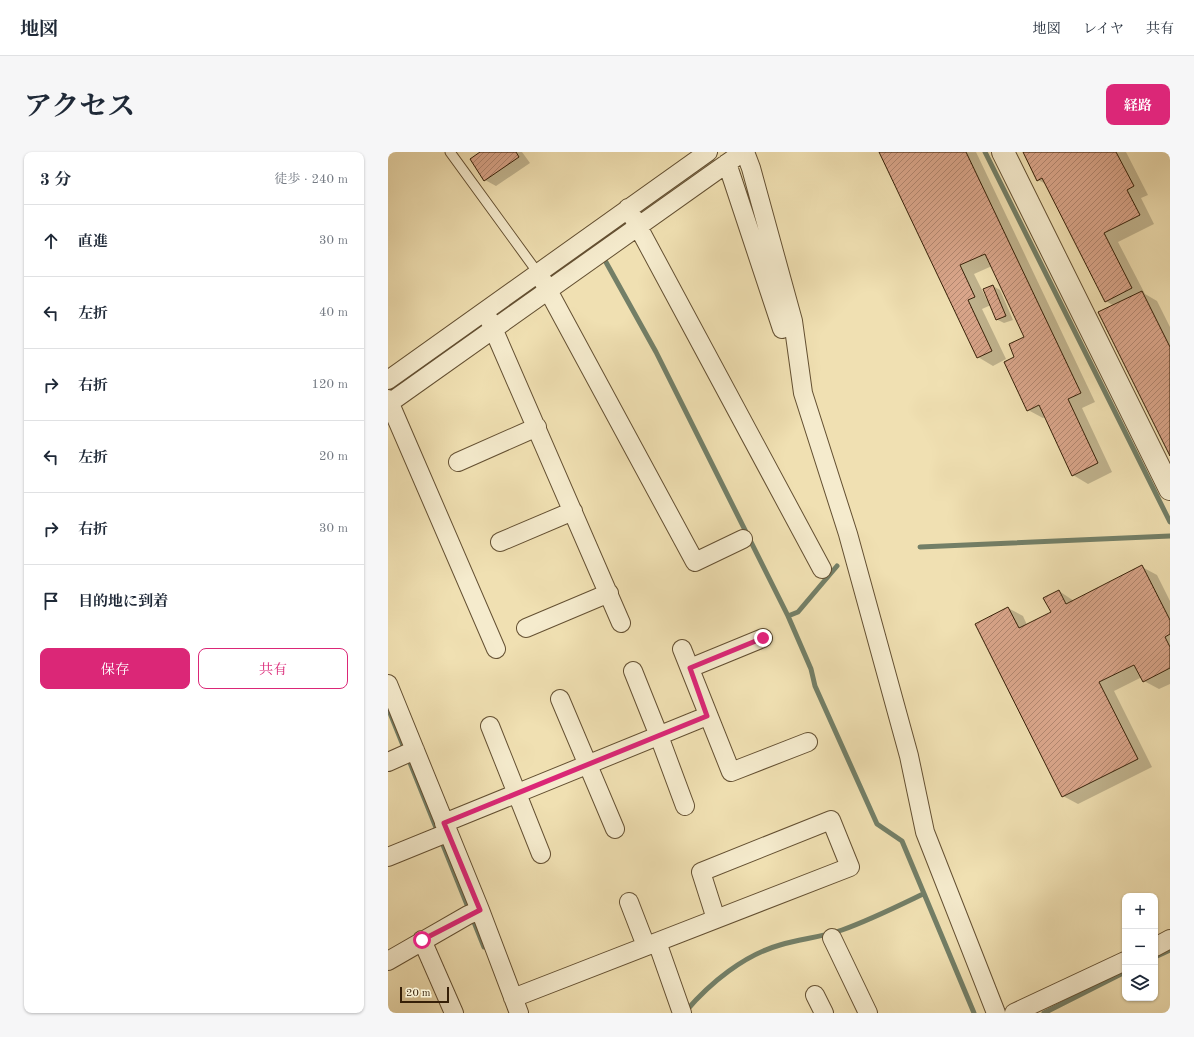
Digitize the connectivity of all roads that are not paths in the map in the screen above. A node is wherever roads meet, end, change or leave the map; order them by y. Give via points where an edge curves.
1 (450, 152) edge
2 (708, 152) edge
3 (744, 152) edge
4 (1002, 152) edge
5 (727, 163) junction
6 (634, 217) junction
7 (543, 282) junction
8 (490, 320) junction
9 (782, 329) dead end
10 (388, 380) edge
11 (389, 402) edge
12 (537, 426) junction
13 (458, 462) dead end
14 (1170, 489) edge
15 (573, 511) junction
16 (743, 539) dead end
17 (500, 542) dead end
18 (822, 569) dead end
19 (609, 593) junction
20 (622, 623) dead end
21 (526, 628) dead end
22 (763, 638) dead end
23 (496, 649) dead end
24 (682, 649) dead end
25 (690, 668) junction
26 (632, 671) dead end
27 (388, 684) edge
28 (560, 699) dead end
29 (707, 716) junction
30 (490, 726) dead end
31 (659, 736) junction
32 (808, 742) dead end
33 (404, 755) edge
34 (588, 764) junction
35 (517, 794) junction
36 (685, 806) dead end
37 (615, 829) dead end
38 (442, 832) junction
39 (541, 854) dead end
40 (388, 857) edge
41 (629, 902) dead end
42 (474, 912) junction
43 (716, 919) junction
44 (832, 938) dead end
45 (422, 940) junction
46 (1170, 940) edge
47 (652, 944) junction
48 (1158, 946) edge
49 (388, 961) edge
50 (1122, 962) edge
51 (815, 995) dead end
52 (516, 1006) edge
53 (678, 1010) edge
54 (454, 1013) edge
55 (824, 1013) edge
56 (868, 1013) edge
57 (996, 1013) edge
58 (1014, 1013) edge

1 - 7 lane
2 - 6 street
3 - 5 street
3 - 57 street via 751,168 793,321 803,393 848,534 909,756 925,832
4 - 14 street
5 - 6 street
5 - 9 street
6 - 7 street
6 - 7 street via 601,252
6 - 18 street
7 - 8 street
7 - 16 street via 695,562
8 - 10 street
8 - 11 street
8 - 12 street
11 - 23 street
12 - 13 street
12 - 15 street
15 - 17 street
15 - 19 street
19 - 20 street
19 - 21 street
22 - 25 street
24 - 25 street
25 - 29 street
26 - 31 street
27 - 33 street
28 - 34 street
29 - 31 street
29 - 32 street via 731,772
30 - 35 street
31 - 34 street
31 - 36 street
33 - 38 street
34 - 35 street
34 - 37 street
35 - 38 street
35 - 39 street
38 - 40 street
38 - 42 street
41 - 47 street
42 - 45 street
42 - 52 street
43 - 43 street via 850,867 832,820 701,872
43 - 47 street
44 - 56 street
45 - 49 street
45 - 54 street
46 - 48 street
47 - 52 street
47 - 53 street
50 - 58 street
51 - 55 street

